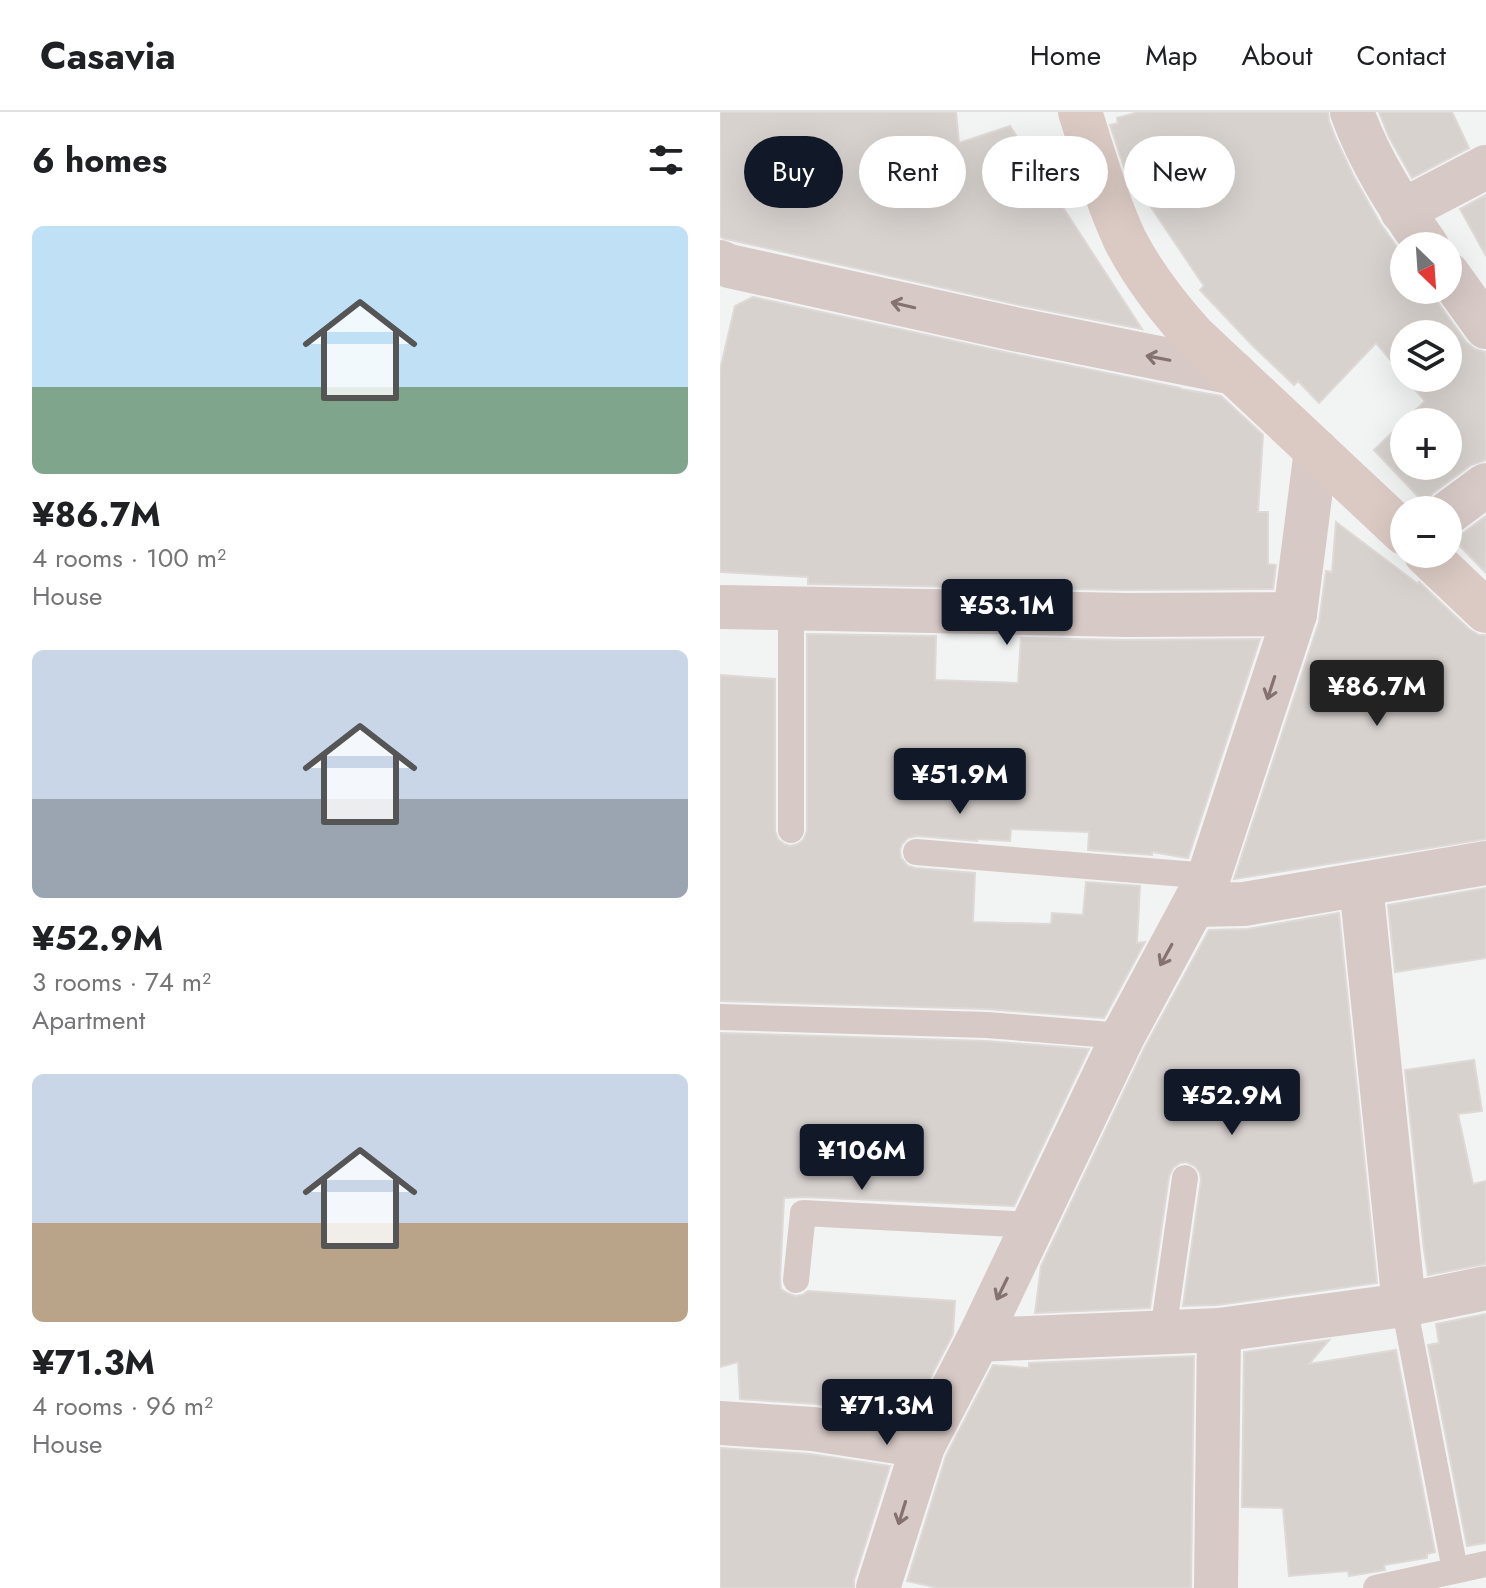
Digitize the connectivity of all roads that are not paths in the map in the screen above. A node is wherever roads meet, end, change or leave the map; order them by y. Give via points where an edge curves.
1 (1080, 112) edge
2 (1352, 112) edge
3 (1486, 167) edge
4 (1402, 211) junction
5 (1417, 232) edge
6 (720, 262) edge
7 (1462, 294) edge
8 (1486, 327) edge
9 (1234, 373) junction
10 (1316, 450) junction
11 (1486, 485) edge
12 (1462, 503) edge
13 (1390, 520) edge
14 (1441, 568) edge
15 (720, 607) edge
16 (791, 609) junction
17 (1486, 611) edge
18 (1295, 614) junction
19 (791, 830) dead end
20 (916, 852) dead end
21 (1486, 863) edge
22 (1361, 885) junction
23 (1201, 890) junction
24 (720, 1017) edge
25 (1123, 1036) junction
26 (1185, 1178) dead end
27 (1033, 1225) junction
28 (796, 1280) dead end
29 (1486, 1288) edge
30 (1404, 1305) junction
31 (1219, 1330) junction
32 (1163, 1332) junction
33 (978, 1340) junction
34 (720, 1423) edge
35 (923, 1446) junction
36 (1486, 1564) edge
37 (1455, 1570) junction
38 (878, 1588) edge
39 (1216, 1588) edge
40 (1376, 1588) edge

1 - 9 street via 1114,212 1139,265 1173,313
2 - 4 street
3 - 4 street
4 - 5 street
9 -> 6 street
7 - 8 street
9 - 10 street
10 - 13 street
10 - 18 street
11 - 12 street
14 - 17 street
15 - 16 street
16 - 18 street
16 - 19 lane
18 -> 23 street
20 - 23 lane
21 - 22 street
22 - 23 street via 1244,904
22 - 30 street
23 -> 25 street
24 - 25 lane via 987,1025
25 - 27 street
26 - 32 lane
27 - 28 lane via 803,1213
27 -> 33 street
29 - 30 street
30 - 31 street
30 - 37 lane
31 - 32 street
31 - 39 street
32 - 33 street
33 - 35 street
34 - 35 street via 813,1429
35 -> 38 street
36 - 37 lane
37 - 40 lane

